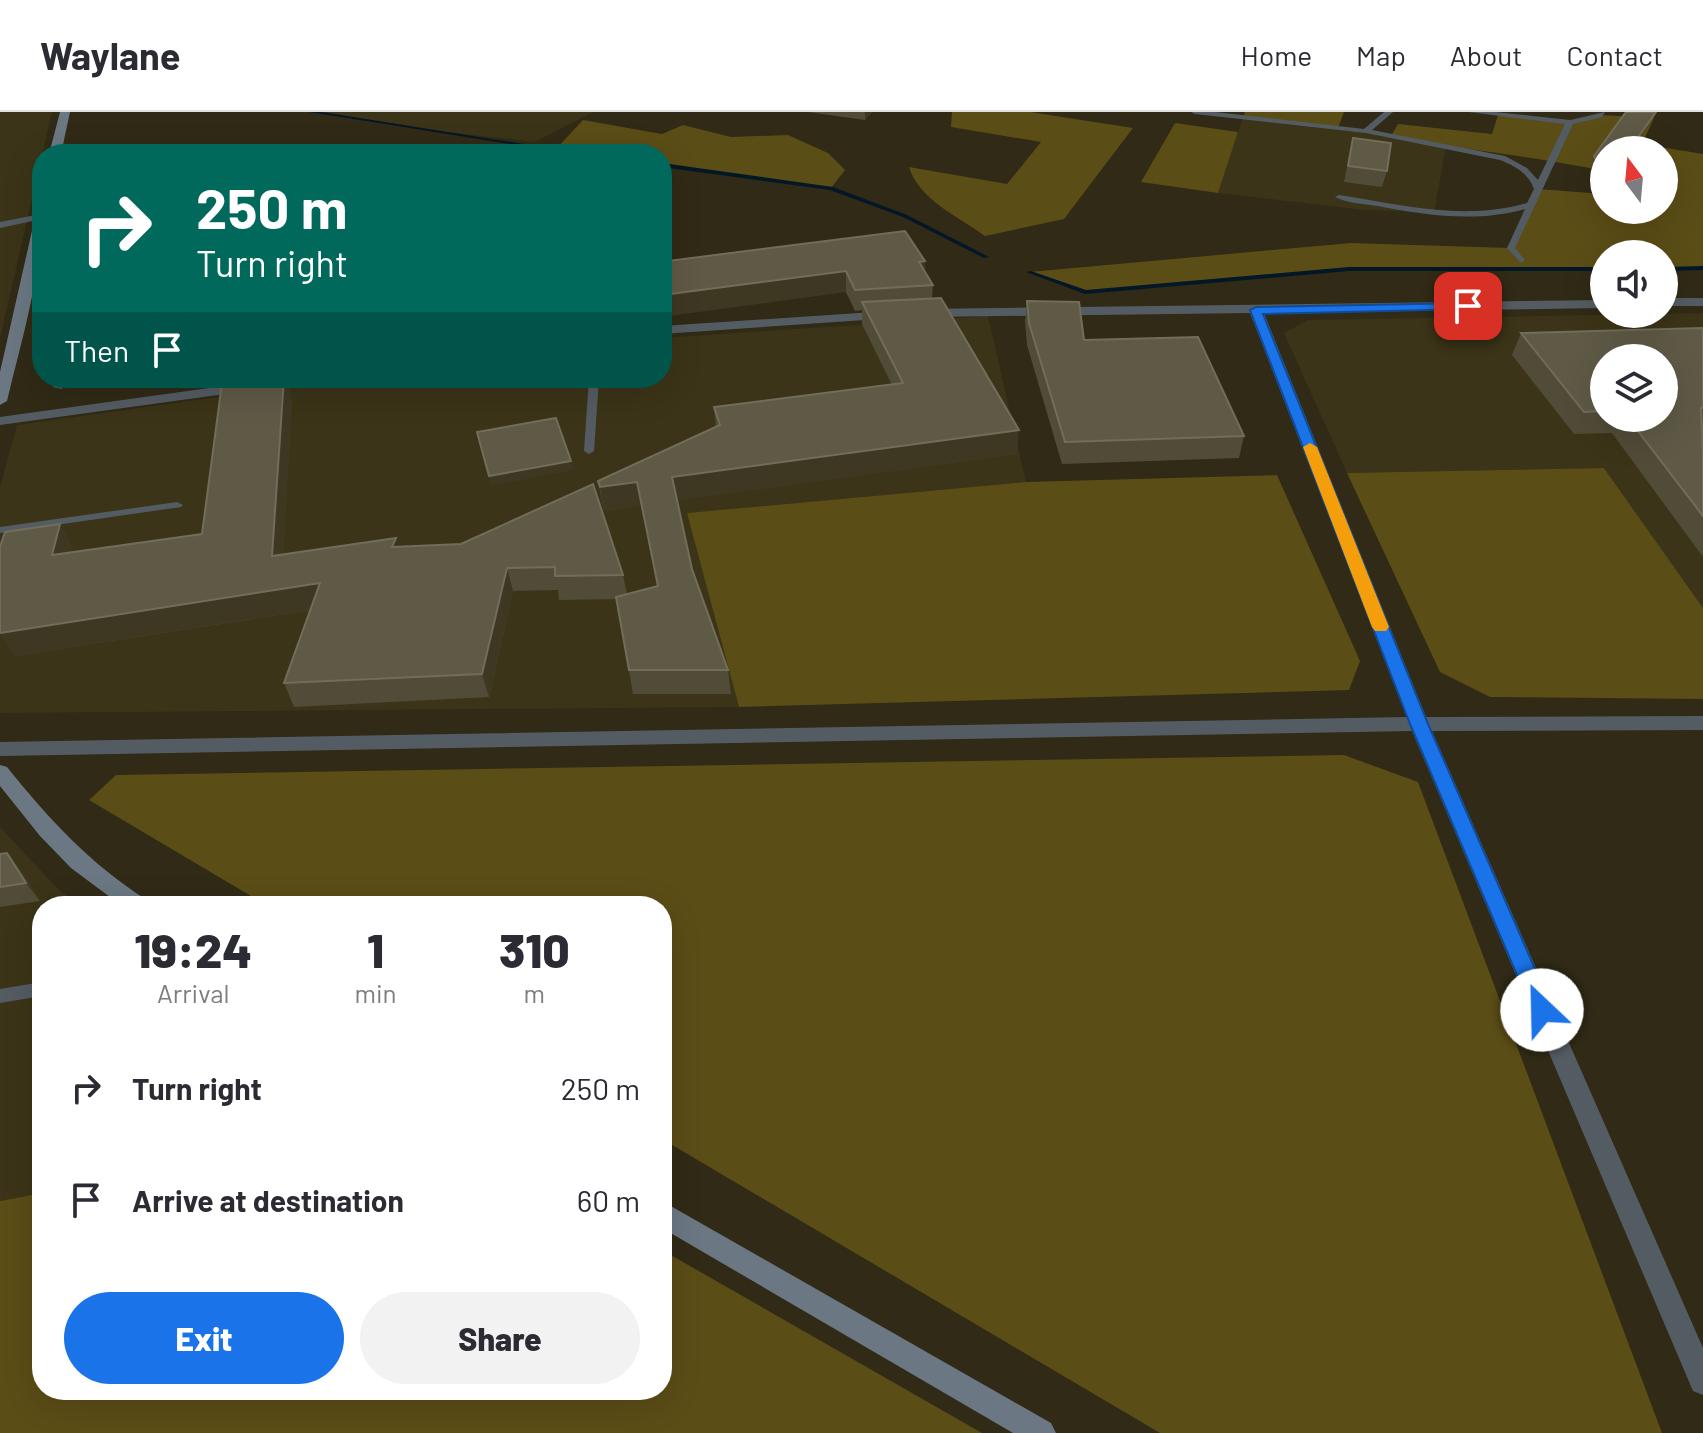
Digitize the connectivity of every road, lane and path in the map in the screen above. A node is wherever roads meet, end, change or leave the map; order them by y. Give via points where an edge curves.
1 (65, 112) edge
2 (1195, 112) edge
3 (1389, 112) edge
4 (1473, 112) edge
5 (1601, 112) edge
6 (1570, 122) junction
7 (1366, 131) junction
8 (57, 144) edge
9 (1538, 189) junction
10 (1339, 197) dead end
11 (1531, 205) junction
12 (32, 217) edge
13 (0, 225) edge
14 (1521, 260) dead end
15 (32, 300) edge
16 (1678, 302) edge
17 (1703, 302) edge
18 (1590, 304) edge
19 (1256, 310) junction
20 (672, 329) edge
21 (240, 388) edge
22 (593, 388) edge
23 (0, 401) edge
24 (0, 421) edge
25 (589, 451) dead end
26 (177, 505) dead end
27 (0, 530) edge
28 (1703, 723) edge
29 (1419, 724) junction
30 (0, 749) edge
31 (0, 772) edge
32 (123, 896) edge
33 (32, 991) edge
34 (0, 996) edge
35 (672, 1220) edge
36 (1703, 1381) edge
37 (1041, 1433) edge

1 - 8 street
2 - 7 lane
3 - 7 lane
4 - 6 lane
5 - 6 lane
6 - 9 lane
7 - 9 lane via 1502,158 1529,172
9 - 11 lane
10 - 11 lane via 1434,212 1497,213
11 - 14 lane via 1511,248
12 - 13 lane
15 - 23 street
16 - 17 street
18 - 19 street
19 - 20 street via 934,313
19 - 29 street
21 - 24 street
22 - 25 lane
26 - 27 lane
28 - 29 street
29 - 30 street
29 - 36 street
31 - 32 street via 52,839
33 - 34 lane
35 - 37 street

